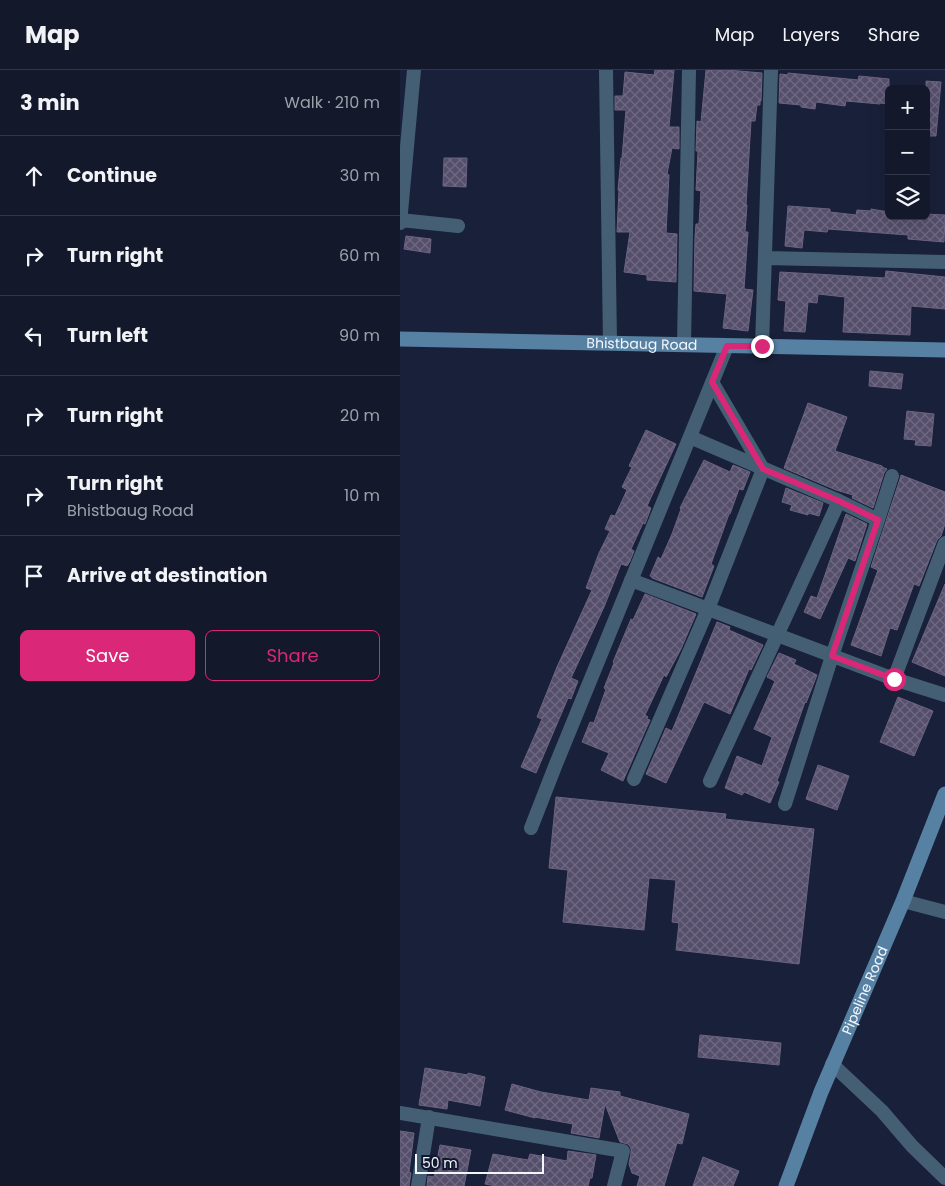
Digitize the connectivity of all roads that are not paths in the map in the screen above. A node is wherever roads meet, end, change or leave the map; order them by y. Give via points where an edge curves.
1 (414, 70) edge
2 (606, 70) edge
3 (689, 70) edge
4 (771, 70) edge
5 (404, 137) edge
6 (400, 221) edge
7 (458, 226) dead end
8 (764, 258) junction
9 (945, 262) edge
10 (400, 339) edge
11 (610, 343) junction
12 (684, 345) junction
13 (727, 346) junction
14 (762, 346) junction
15 (945, 350) edge
16 (712, 382) junction
17 (690, 437) junction
18 (763, 469) junction
19 (892, 476) dead end
20 (839, 501) junction
21 (878, 520) junction
22 (945, 543) edge
23 (632, 580) junction
24 (708, 609) junction
25 (778, 635) junction
26 (832, 656) junction
27 (894, 679) junction
28 (945, 695) edge
29 (634, 780) dead end
30 (710, 781) dead end
31 (945, 794) edge
32 (785, 804) dead end
33 (531, 828) dead end
34 (903, 901) junction
35 (945, 912) edge
36 (832, 1064) junction
37 (400, 1112) edge
38 (429, 1118) junction
39 (945, 1178) edge
40 (418, 1186) edge
41 (614, 1186) edge
42 (786, 1186) edge

1 - 5 street
2 - 11 street
3 - 12 street
4 - 8 street
5 - 6 street
6 - 7 street
8 - 9 street
8 - 14 street
10 - 11 street, Bhistbaug Road
11 - 12 street, Bhistbaug Road
12 - 13 street, Bhistbaug Road
13 - 14 street, Bhistbaug Road
13 - 16 street
14 - 15 street, Bhistbaug Road
16 - 17 street
16 - 18 street
17 - 18 street
17 - 23 street
18 - 20 street
18 - 24 street
19 - 21 street
20 - 21 street
20 - 25 street
21 - 26 street
22 - 27 street
23 - 24 street
23 - 33 street
24 - 25 street
24 - 29 street
25 - 26 street
25 - 30 street
26 - 27 street
26 - 32 street
27 - 28 street
31 - 34 street, Pipeline Road
34 - 35 street
34 - 36 street, Pipeline Road
36 - 39 street
36 - 42 street, Pipeline Road
37 - 38 street
38 - 40 street
38 - 41 street via 624,1151

